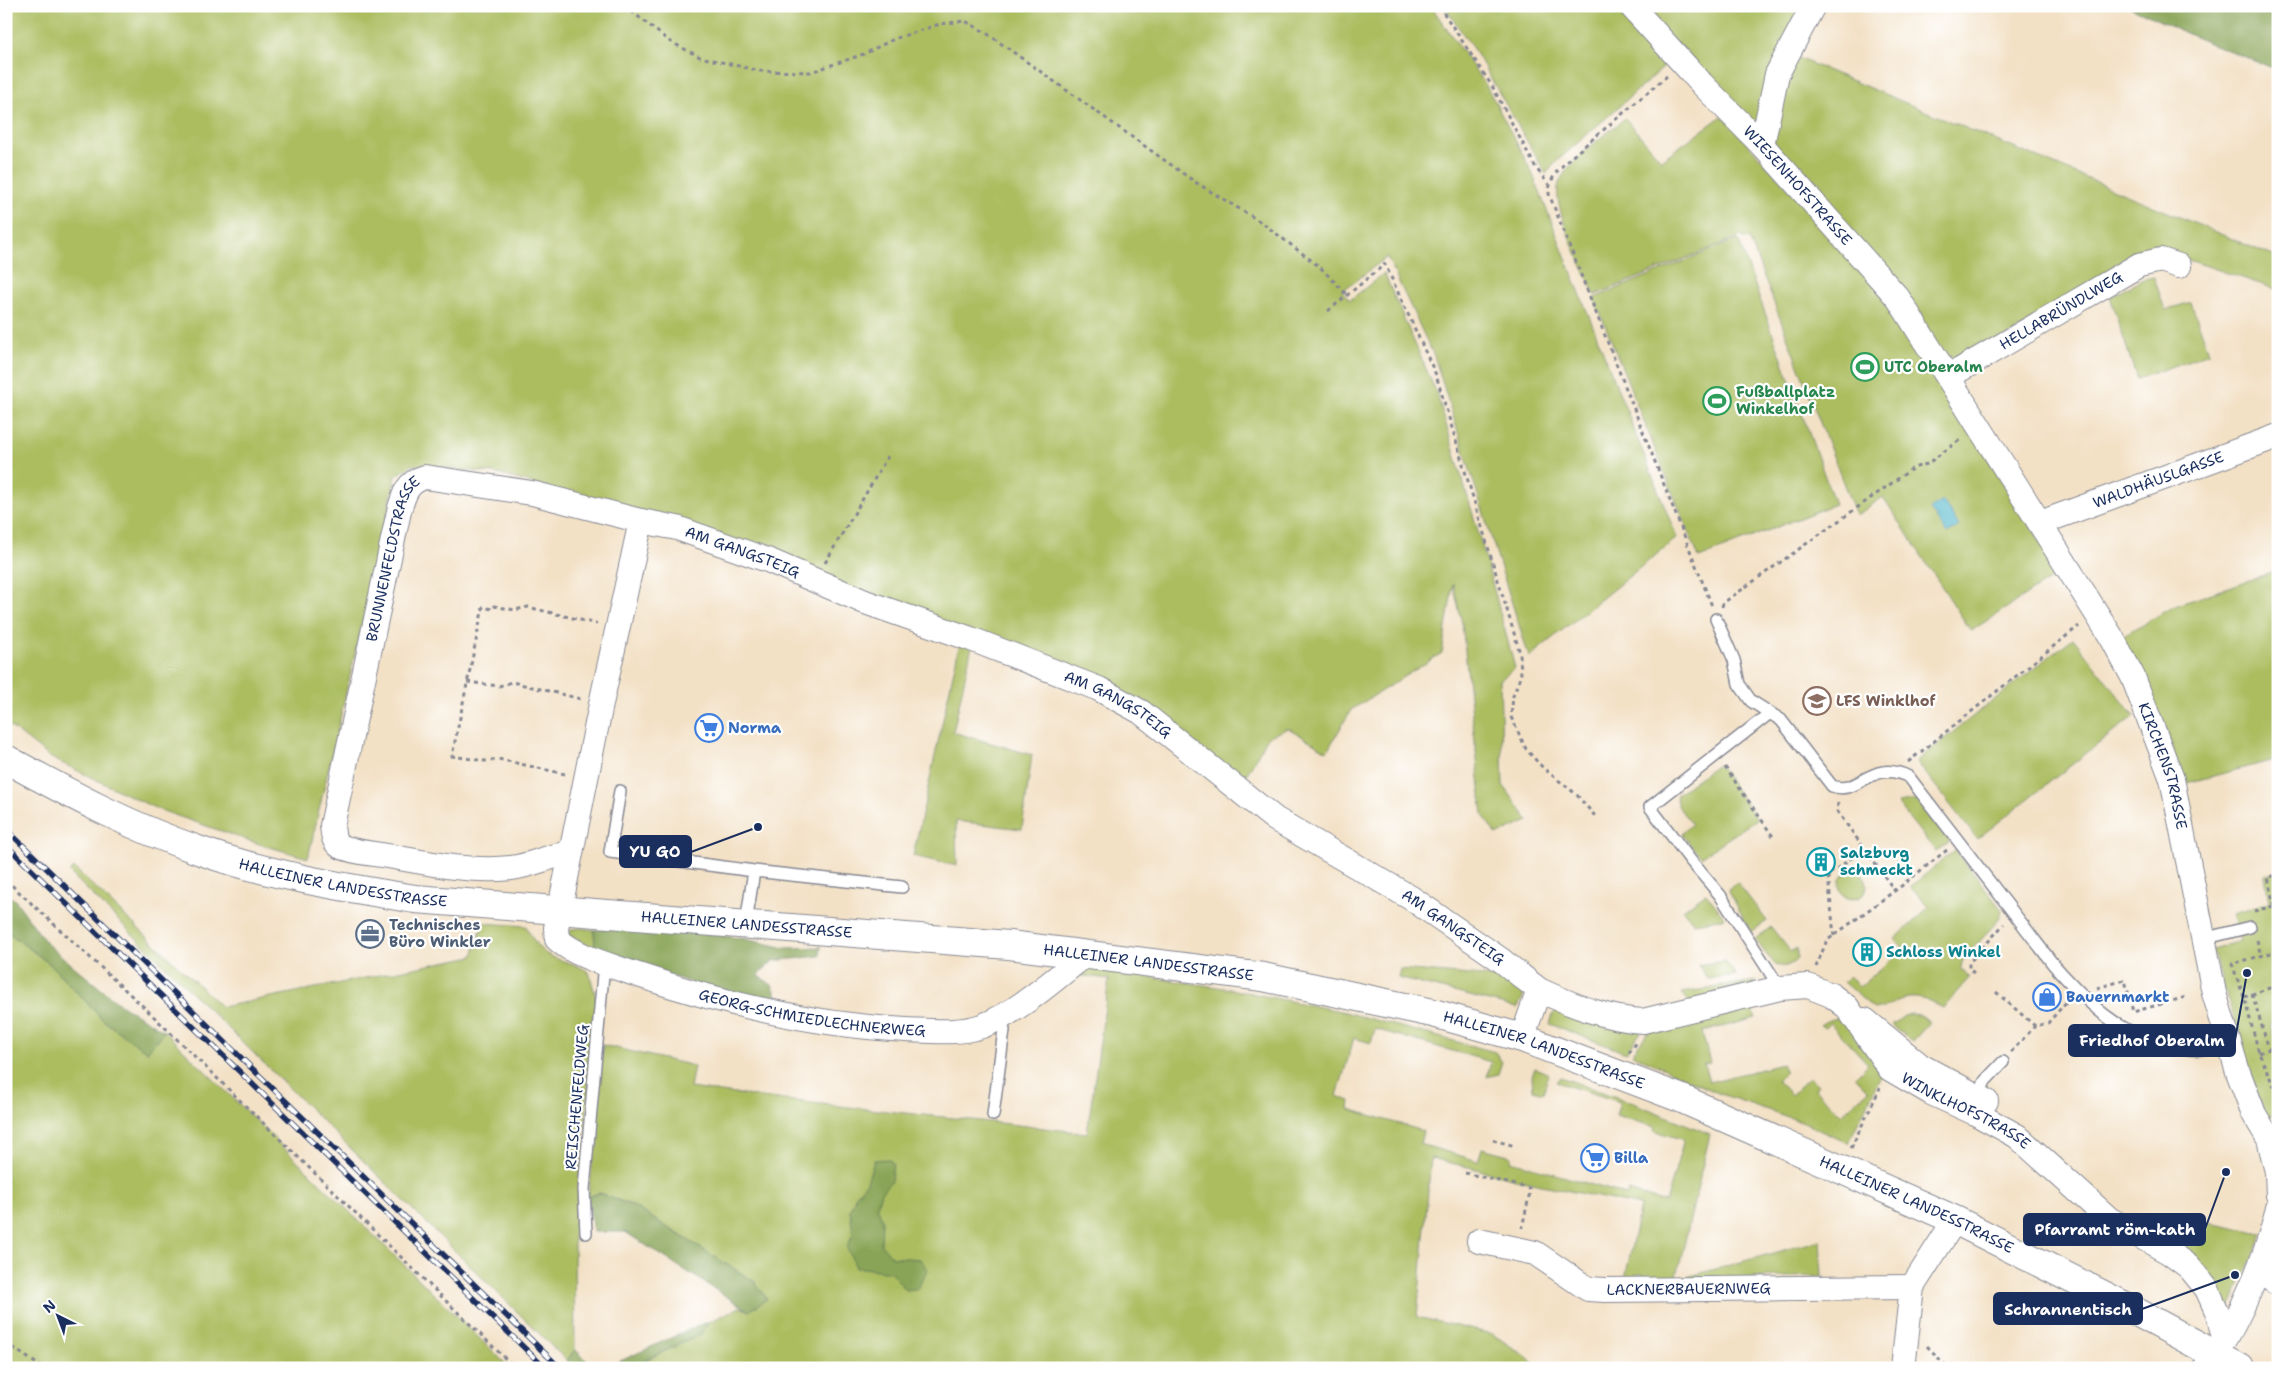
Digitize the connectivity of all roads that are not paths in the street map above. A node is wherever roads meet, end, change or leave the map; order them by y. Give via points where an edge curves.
1 (1631, 6) edge
2 (1813, 6) edge
3 (1762, 145) junction
4 (2179, 266) dead end
5 (1948, 377) junction
6 (2278, 436) edge
7 (641, 521) junction
8 (2040, 523) junction
9 (1716, 619) road end
10 (1770, 713) junction
11 (6, 759) edge
12 (620, 791) dead end
13 (570, 853) junction
14 (754, 871) junction
15 (902, 886) dead end
16 (561, 910) junction
17 (746, 923) junction
18 (2250, 927) dead end
19 (2203, 939) junction
20 (1085, 955) junction
21 (604, 964) junction
22 (1780, 988) junction
23 (1539, 990) junction
24 (1847, 1007) junction
25 (997, 1017) junction
26 (1522, 1038) junction
27 (2229, 1044) junction
28 (2003, 1062) road end
29 (1978, 1097) junction
30 (993, 1115) dead end
31 (2017, 1136) junction
32 (2278, 1195) edge
33 (2278, 1208) edge
34 (1955, 1220) junction
35 (586, 1233) dead end
36 (1479, 1241) dead end
37 (2258, 1271) junction
38 (2278, 1284) edge
39 (1912, 1287) junction
40 (2215, 1354) edge
41 (1903, 1368) edge
42 (2240, 1368) edge

1 - 3 street, WIESENHOFSTRASSE
2 - 3 street via 1777,74
3 - 5 street, WIESENHOFSTRASSE via 1898,298
4 - 5 street, HELLABRÜNDLWEG via 2161,260 2139,265
5 - 8 street, KIRCHENSTRASSE
6 - 8 street, WALDHÄUSLGASSE
7 - 13 street
7 - 13 street, BRUNNENFELDSTRASSE via 532,493 425,477 410,485 399,511 332,826 333,836 340,846 456,866 511,868
7 - 23 street, AM GANGSTEIG via 724,543 1099,689 1141,712 1275,819 1411,898
8 - 19 street, KIRCHENSTRASSE via 2133,677 2172,779
9 - 10 lane via 1734,660 1739,684 1751,701
10 - 22 lane via 1650,807 1720,895
10 - 27 lane via 1781,720 1832,786 1848,787 1888,770 1910,777 2014,916 2077,991 2116,1025 2148,1041 2184,1049
11 - 16 main road, HALLEINER LANDESSTRASSE via 85,802 143,828 253,867 329,885 415,899
12 - 14 lane via 610,852
13 - 16 street
14 - 15 lane
14 - 17 lane
16 - 17 main road, HALLEINER LANDESSTRASSE
16 - 21 street, GEORG-SCHMIEDLECHNERWEG via 557,938
17 - 20 main road, HALLEINER LANDESSTRASSE
18 - 19 lane
19 - 27 street, KIRCHENSTRASSE
20 - 25 street, GEORG-SCHMIEDLECHNERWEG via 1044,988
20 - 26 main road, HALLEINER LANDESSTRASSE via 1263,977 1333,990
21 - 25 street, GEORG-SCHMIEDLECHNERWEG via 711,998 874,1028 956,1031 982,1026
21 - 35 lane, REISCHENFELDWEG via 584,1189
22 - 23 street, WINKLHOFSTRASSE via 1643,1021 1601,1014
22 - 24 street, WINKLHOFSTRASSE via 1808,986 1831,995
23 - 26 street
24 - 29 street via 1921,1066
24 - 31 street, WINKLHOFSTRASSE via 1890,1069
25 - 30 lane via 1004,1030
26 - 34 main road, HALLEINER LANDESSTRASSE via 1680,1098
27 - 32 street, KIRCHENSTRASSE via 2254,1114 2269,1139
28 - 29 lane via 1985,1081
29 - 31 street via 2003,1110 2012,1120
31 - 40 street, WINKLHOFSTRASSE via 2109,1220 2189,1267 2207,1289 2219,1316
33 - 37 street
34 - 39 street
34 - 40 main road, HALLEINER LANDESSTRASSE
36 - 39 street, LACKNERBAUERNWEG via 1535,1253 1588,1288 1605,1290
37 - 38 street
37 - 40 street
39 - 41 street
40 - 42 main road, HALLEINER LANDESSTRASSE

